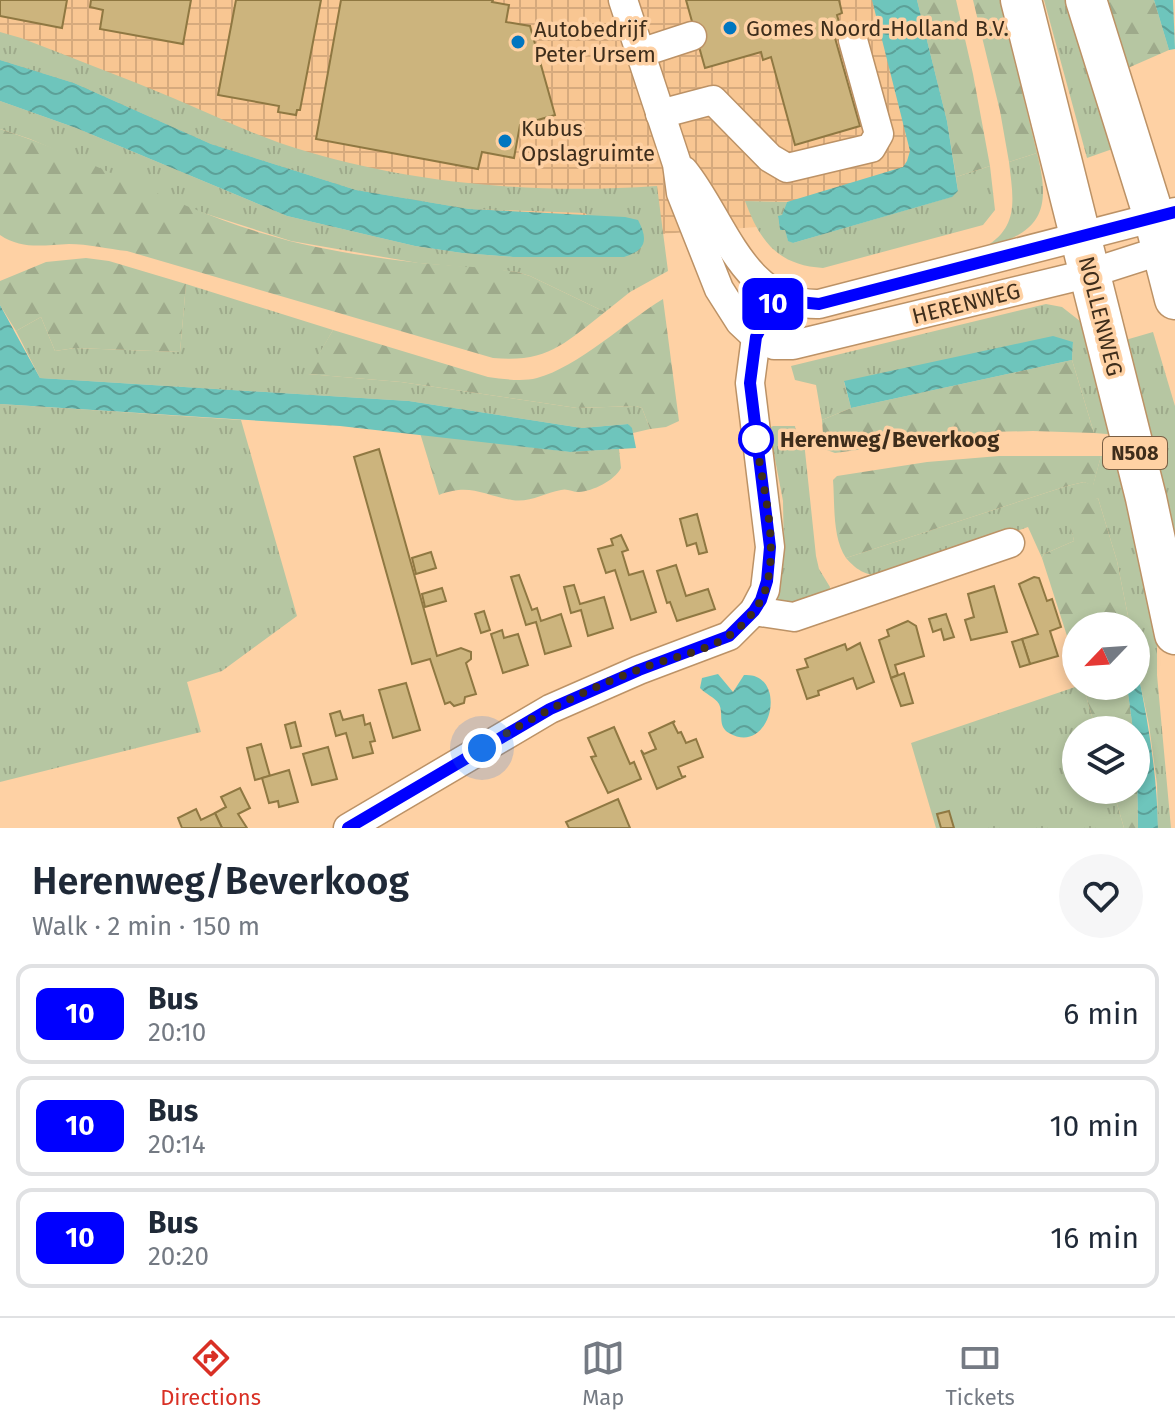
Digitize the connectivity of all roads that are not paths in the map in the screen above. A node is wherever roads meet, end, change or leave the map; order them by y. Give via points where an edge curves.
1 (623, 0) edge
2 (1021, 0) edge
3 (1086, 0) edge
4 (692, 36) dead end
5 (853, 40) dead end
6 (640, 53) junction
7 (660, 114) junction
8 (677, 164) junction
9 (1166, 231) edge
10 (1086, 255) junction
11 (778, 295) junction
12 (1175, 299) edge
13 (756, 337) junction
14 (1010, 543) dead end
15 (754, 611) junction
16 (1175, 634) edge
17 (348, 828) edge

1 - 6 street
2 - 10 highway, NOLLENWEG / N508
3 - 9 highway
4 - 6 street
5 - 7 street via 879,134 871,148 787,168 770,158 713,100
6 - 7 street
7 - 8 street
8 - 11 street via 699,190 737,256
8 - 13 street via 681,193 719,289
9 - 10 street, HERENWEG
9 - 12 highway
10 - 11 street, HERENWEG via 819,304
10 - 13 street, HERENWEG via 793,345 774,345
10 - 16 highway, NOLLENWEG / N508
11 - 13 street
13 - 15 street via 750,383 770,547 767,581
14 - 15 street via 794,617
15 - 17 street via 729,636 550,709

